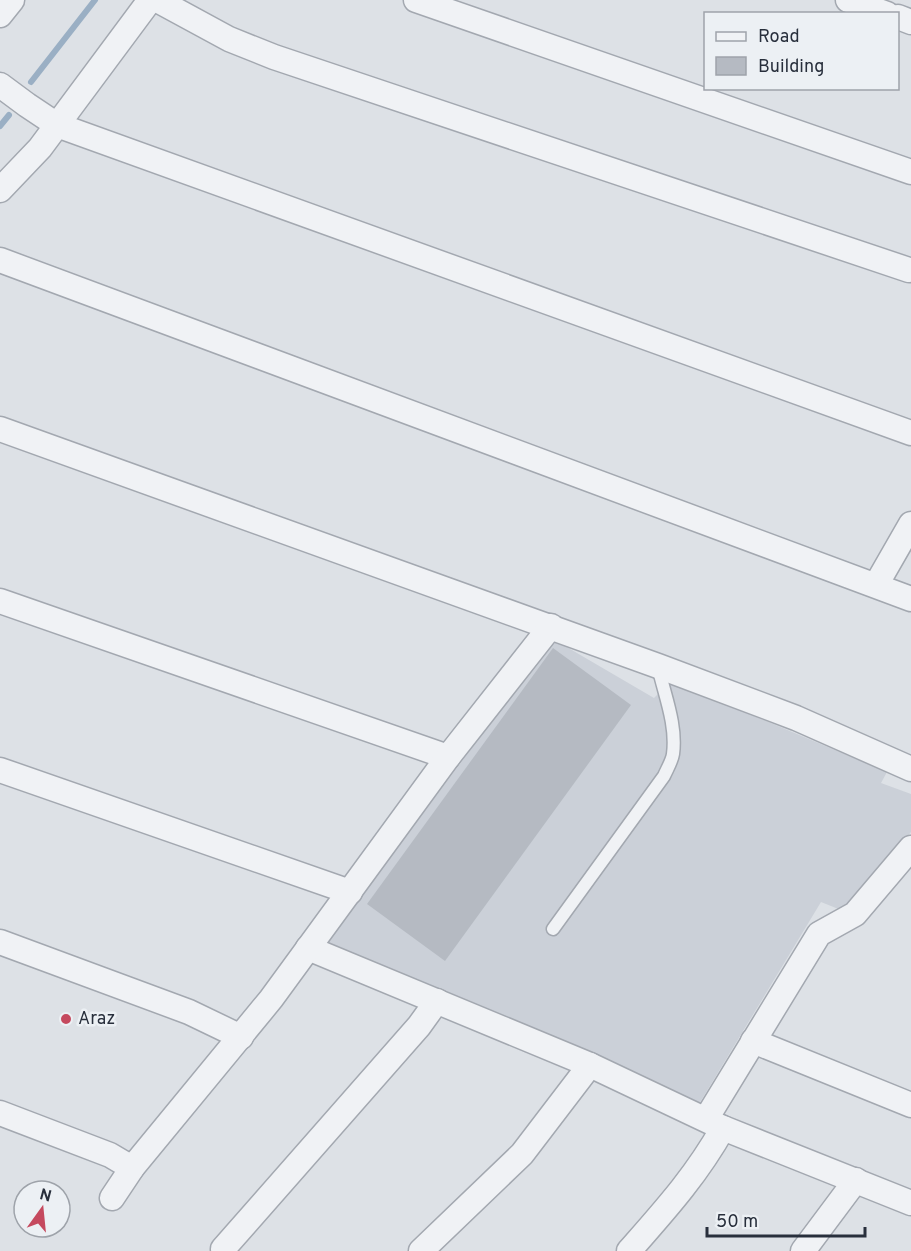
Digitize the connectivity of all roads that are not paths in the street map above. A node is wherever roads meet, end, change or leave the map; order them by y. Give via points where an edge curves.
1 (12, 0) edge
2 (150, 0) edge
3 (157, 0) edge
4 (416, 0) edge
5 (848, 0) edge
6 (881, 12) edge
7 (0, 15) edge
8 (0, 85) edge
9 (57, 125) junction
10 (911, 172) edge
11 (0, 190) edge
12 (0, 260) edge
13 (909, 270) dead end
14 (0, 429) edge
15 (911, 433) edge
16 (911, 524) edge
17 (876, 585) junction
18 (911, 599) edge
19 (0, 601) edge
20 (551, 626) junction
21 (658, 666) junction
22 (448, 757) junction
23 (911, 769) edge
24 (0, 770) edge
25 (911, 848) edge
26 (351, 892) junction
27 (553, 929) dead end
28 (0, 942) edge
29 (308, 948) junction
30 (437, 1001) junction
31 (241, 1036) junction
32 (753, 1041) junction
33 (590, 1065) junction
34 (911, 1105) edge
35 (0, 1113) edge
36 (715, 1123) junction
37 (132, 1168) junction
38 (856, 1180) junction
39 (112, 1198) dead end
40 (911, 1203) edge
41 (223, 1250) dead end
42 (422, 1251) edge
43 (629, 1251) edge
44 (803, 1251) edge

1 - 7 street
2 - 9 street
3 - 13 street via 229,39 274,57
4 - 10 street
5 - 6 street
8 - 9 street
9 - 11 street
9 - 15 street
12 - 17 street
14 - 20 street
16 - 17 street
17 - 18 street
19 - 22 street
20 - 21 street
20 - 22 street
21 - 23 street via 796,718
21 - 27 lane via 670,709 673,756 664,776
22 - 26 street
24 - 26 street
25 - 32 street via 855,914 819,934
26 - 29 street
28 - 31 street via 189,1012
29 - 30 street
29 - 31 street
30 - 33 street
30 - 41 street
31 - 37 street
32 - 34 street
32 - 36 street
33 - 36 street
33 - 42 street via 522,1154
35 - 37 street via 110,1155
36 - 38 street
36 - 43 street via 707,1155 685,1188
37 - 39 street
38 - 40 street
38 - 44 street

